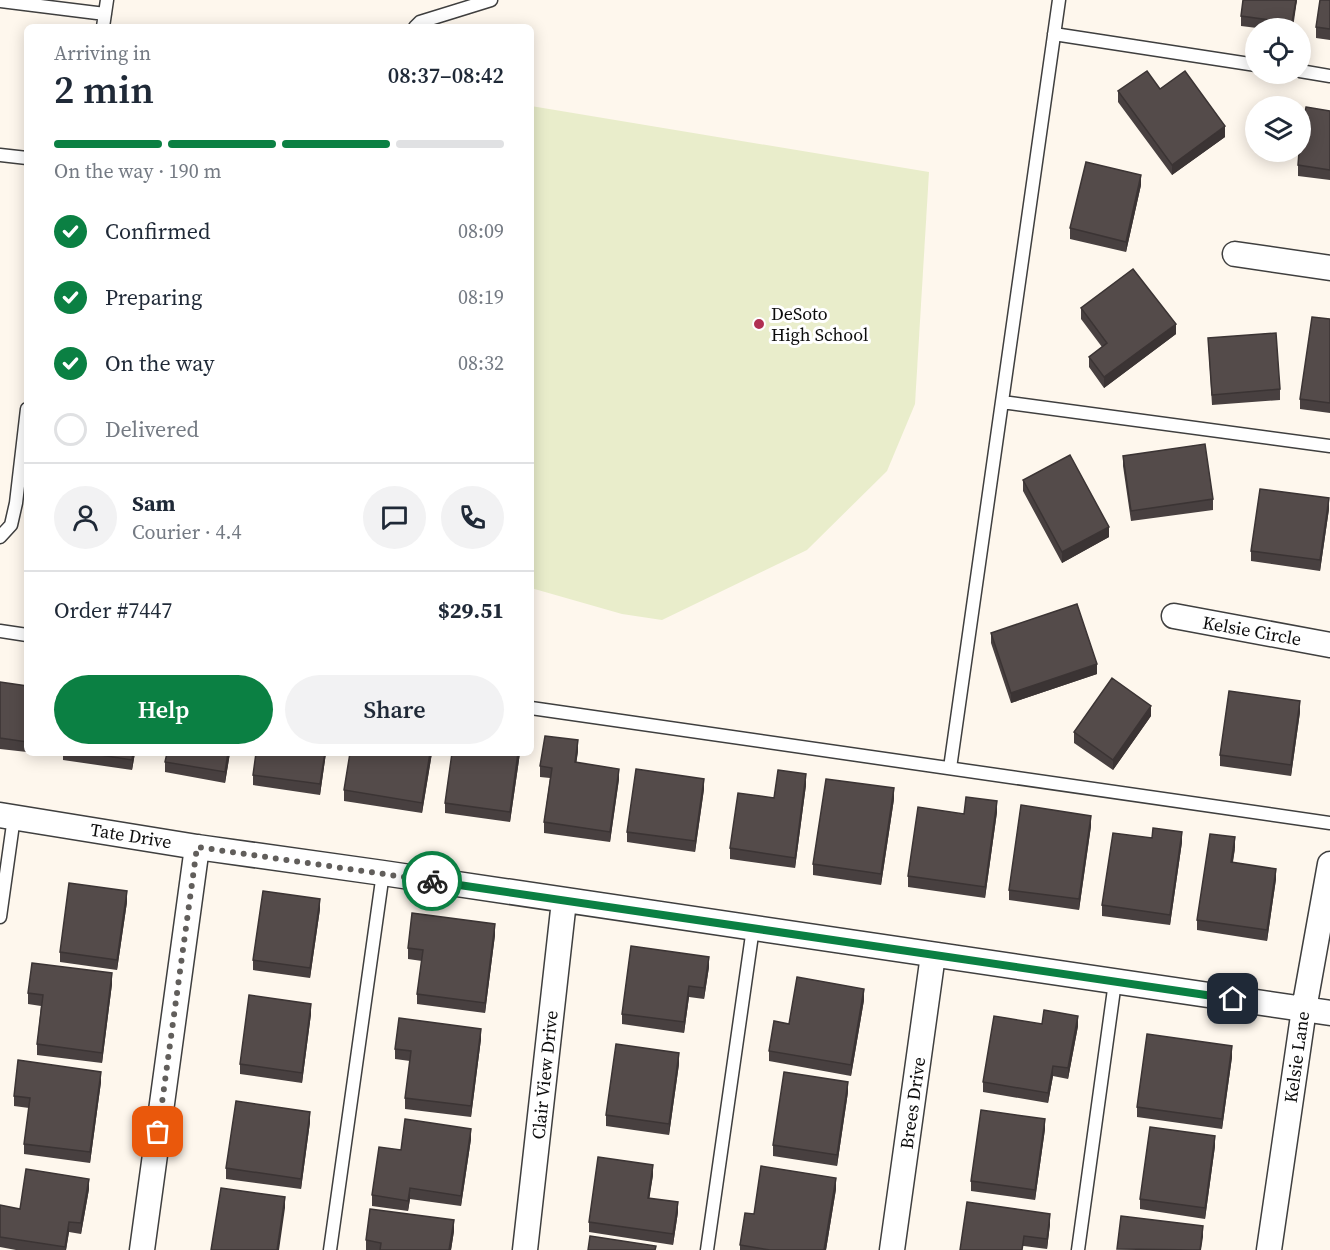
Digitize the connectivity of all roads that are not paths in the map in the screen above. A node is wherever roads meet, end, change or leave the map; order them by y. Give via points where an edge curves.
1 (107, 0) edge
2 (491, 0) edge
3 (1059, 0) edge
4 (0, 1) edge
5 (105, 14) junction
6 (103, 24) edge
7 (418, 24) edge
8 (1054, 34) junction
9 (1245, 62) edge
10 (1311, 73) edge
11 (1330, 76) edge
12 (0, 155) edge
13 (24, 158) edge
14 (1235, 254) dead end
15 (1330, 268) edge
16 (1002, 402) junction
17 (24, 435) edge
18 (1330, 446) edge
19 (0, 537) edge
20 (1174, 616) dead end
21 (0, 631) edge
22 (24, 635) edge
23 (1330, 645) edge
24 (534, 708) edge
25 (950, 768) junction
26 (7, 816) edge
27 (1330, 823) edge
28 (197, 847) junction
29 (1330, 864) edge
30 (383, 873) junction
31 (564, 901) junction
32 (0, 917) edge
33 (753, 928) junction
34 (933, 956) junction
35 (1115, 982) junction
36 (1304, 1009) junction
37 (1330, 1013) edge
38 (142, 1250) edge
39 (330, 1250) edge
40 (525, 1250) edge
41 (707, 1250) edge
42 (892, 1250) edge
43 (1078, 1250) edge
44 (1269, 1250) edge

1 - 5 lane
2 - 7 lane
3 - 8 lane
4 - 5 lane
5 - 6 lane
8 - 9 lane
8 - 16 lane
10 - 11 lane
12 - 13 lane
14 - 15 street
16 - 18 lane
16 - 25 lane
17 - 19 lane via 11,525
20 - 23 street, Kelsie Circle
21 - 22 lane
24 - 25 lane
25 - 27 lane
26 - 28 street, Tate Drive
26 - 32 lane
28 - 30 street, Tate Drive
28 - 38 street
29 - 36 street, Kelsie Lane
30 - 31 street, Tate Drive
30 - 39 lane
31 - 33 street, Tate Drive
31 - 40 street, Clair View Drive
33 - 34 street, Tate Drive
33 - 41 lane
34 - 35 street, Tate Drive
34 - 42 street, Brees Drive
35 - 36 street, Tate Drive
35 - 43 lane
36 - 37 street, Tate Drive
36 - 44 street, Kelsie Lane

